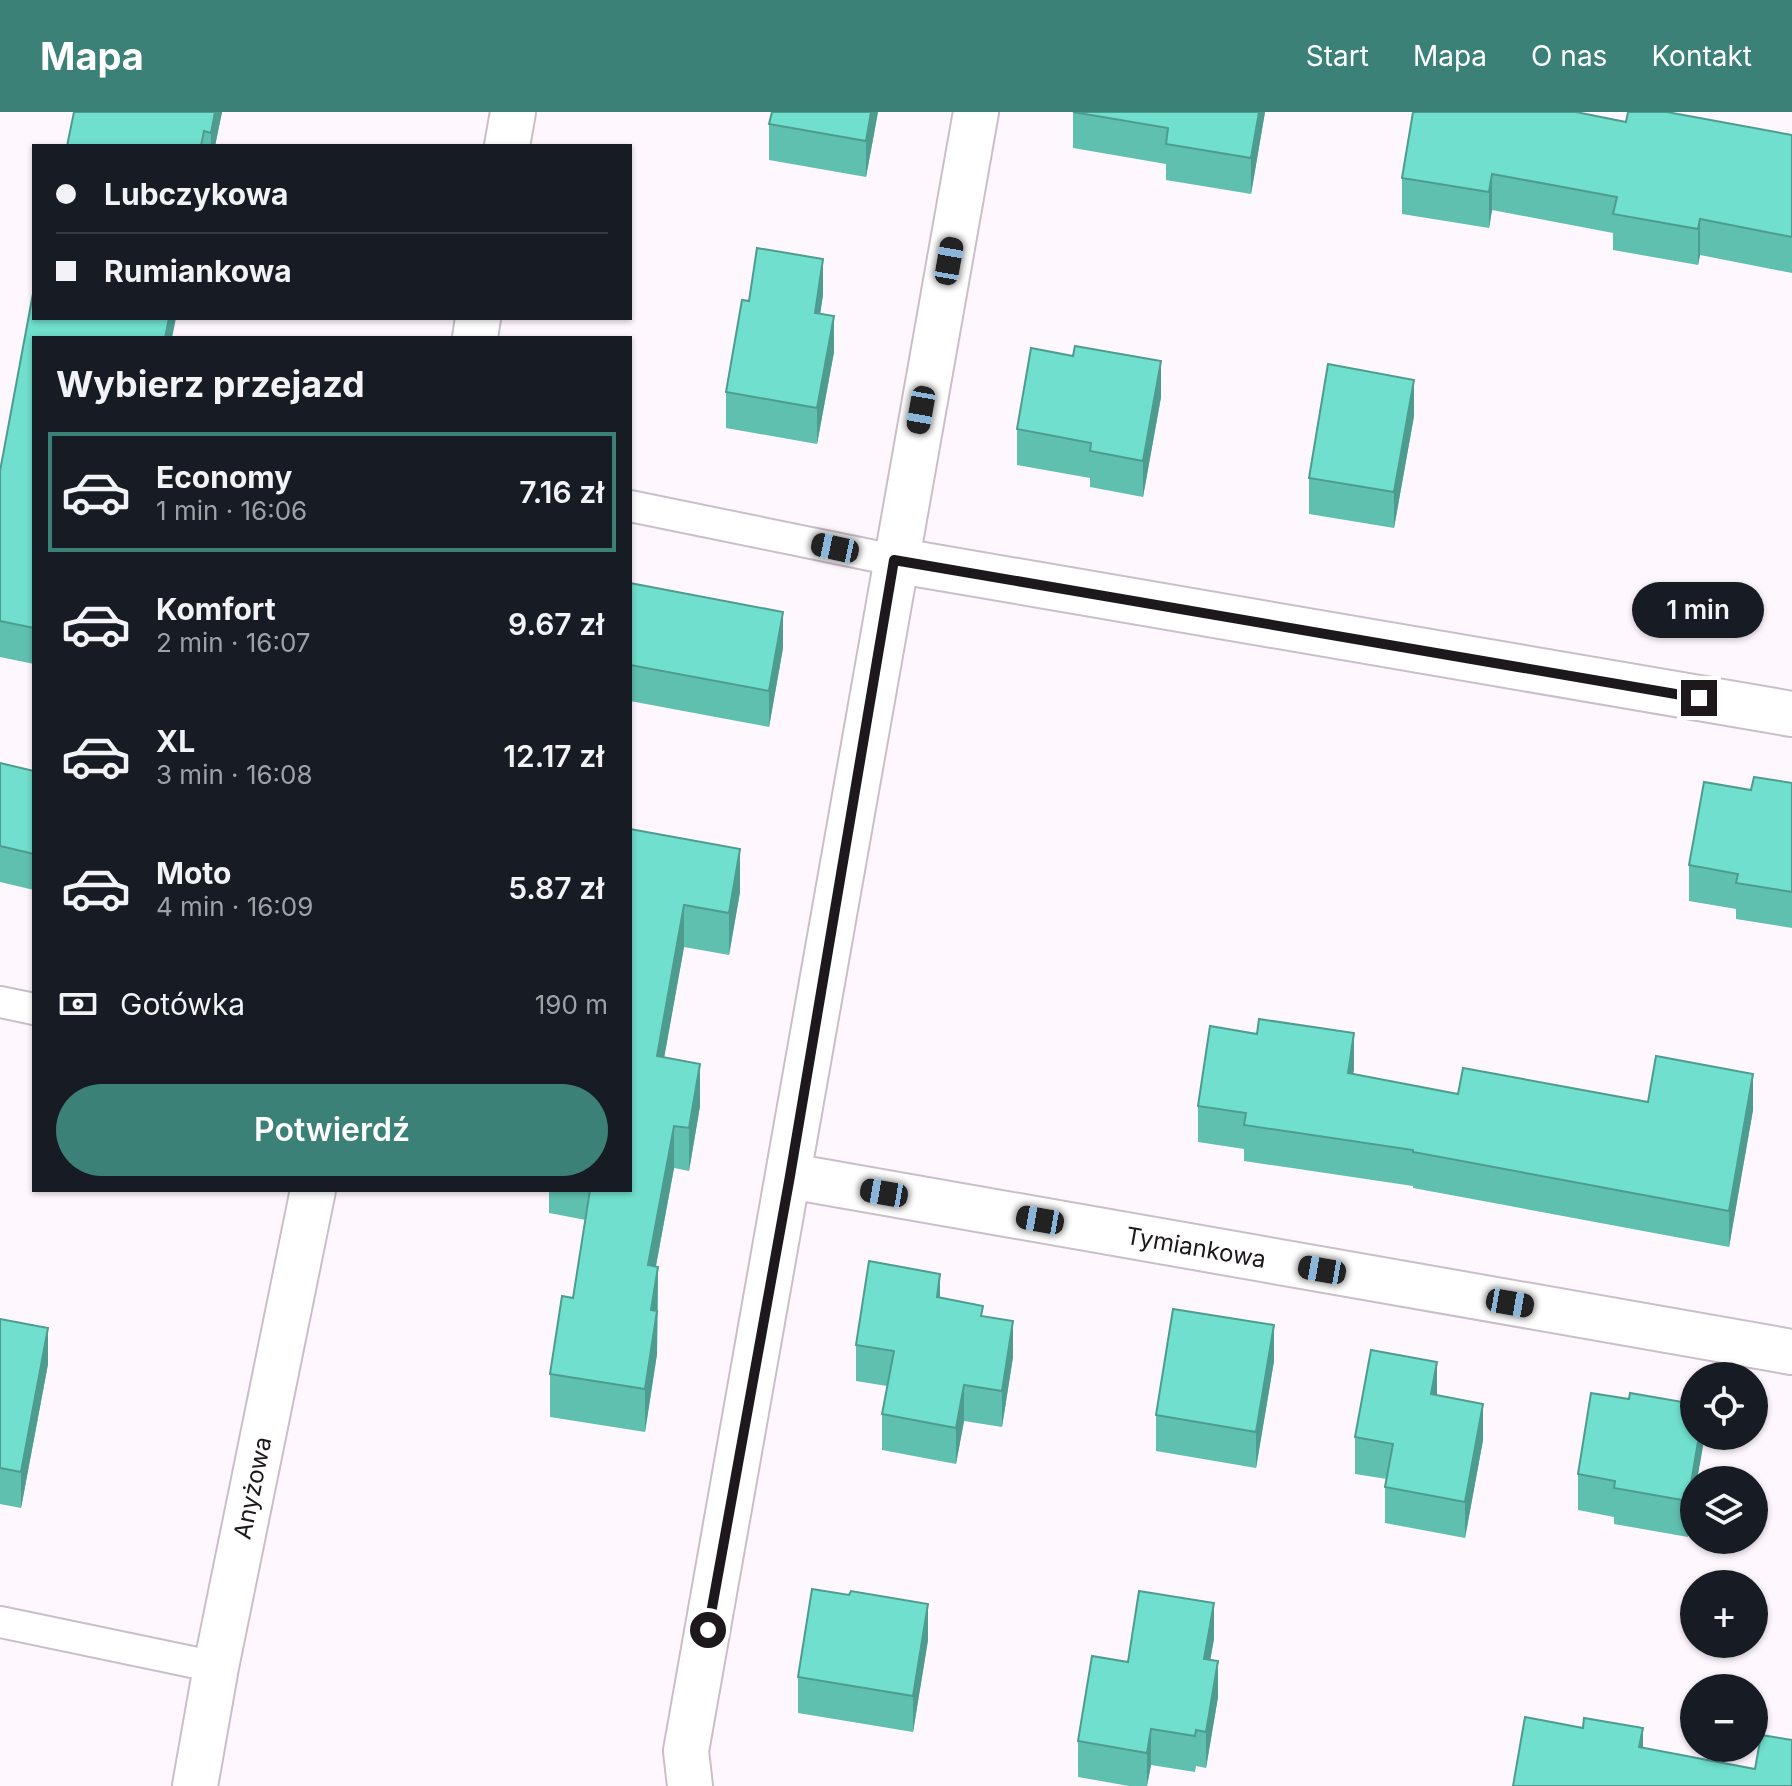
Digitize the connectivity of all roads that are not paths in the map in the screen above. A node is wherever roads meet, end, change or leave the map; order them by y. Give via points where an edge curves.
1 (513, 112) edge
2 (976, 112) edge
3 (507, 144) edge
4 (632, 506) edge
5 (894, 560) junction
6 (1792, 714) edge
7 (0, 1002) edge
8 (32, 1009) edge
9 (790, 1176) junction
10 (313, 1192) edge
11 (1792, 1352) edge
12 (0, 1622) edge
13 (216, 1667) junction
14 (195, 1786) edge
15 (690, 1786) edge

1 - 3 street
2 - 5 street
4 - 5 lane
5 - 6 street
5 - 9 street
7 - 8 lane
9 - 11 street, Tymiankowa
9 - 15 street via 686,1751
10 - 13 street, Anyżowa
12 - 13 lane
13 - 14 street, Anyżowa

